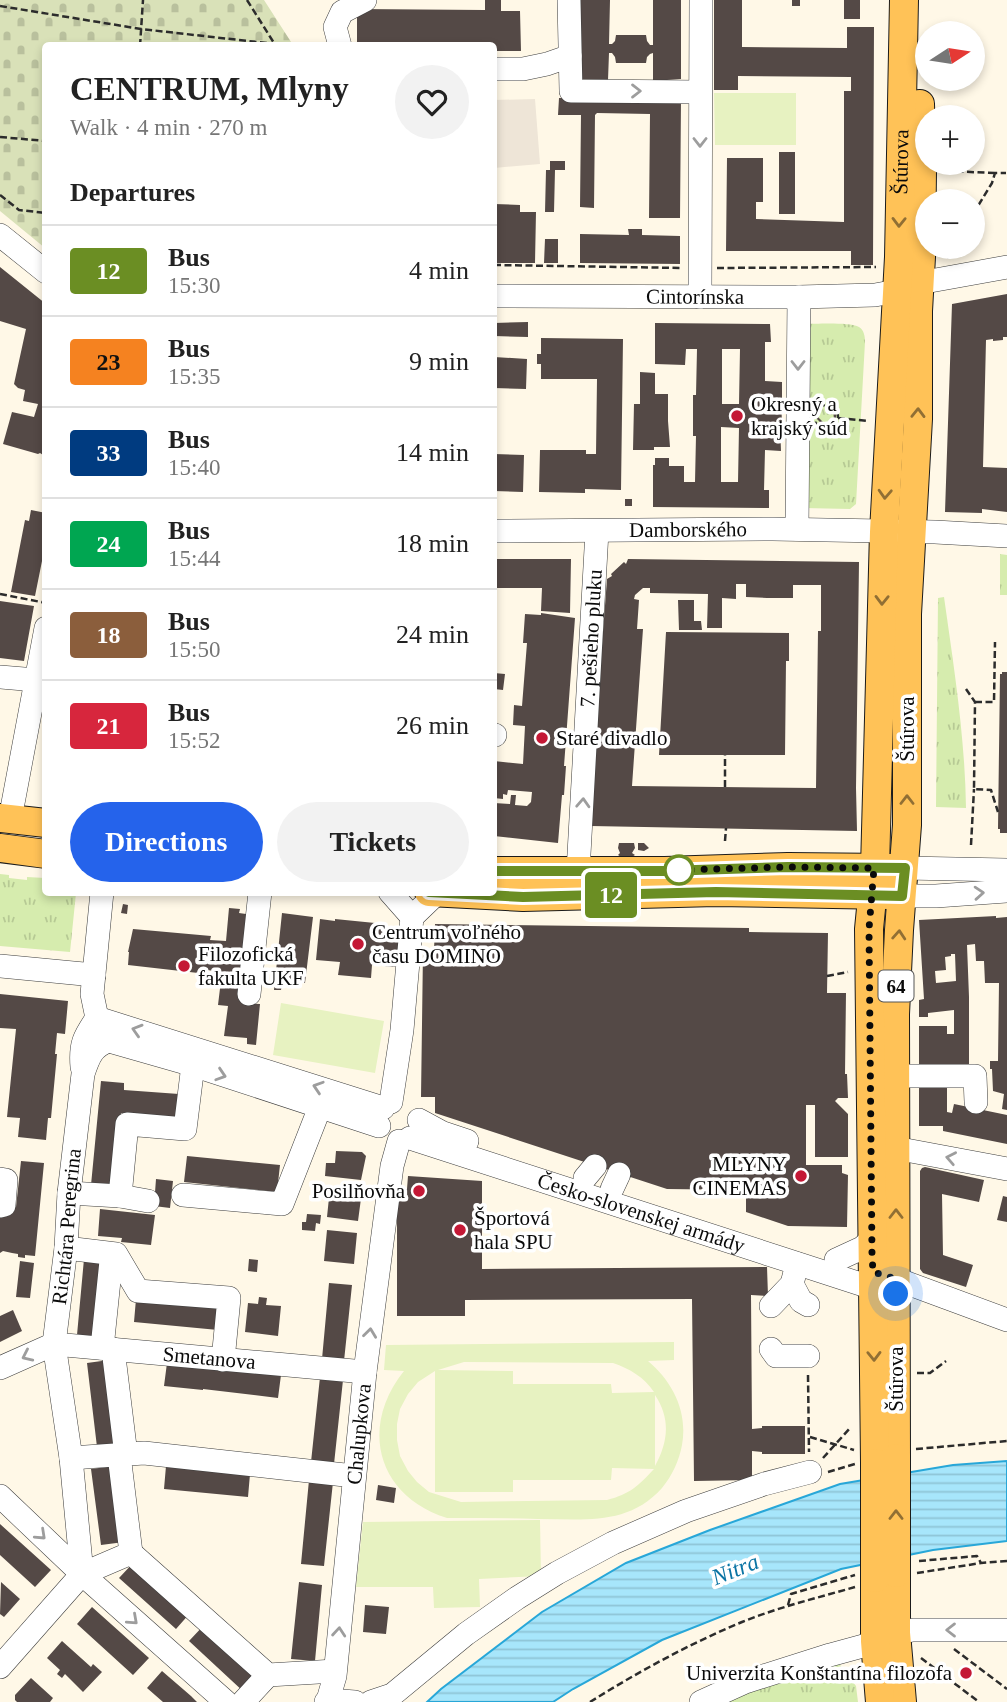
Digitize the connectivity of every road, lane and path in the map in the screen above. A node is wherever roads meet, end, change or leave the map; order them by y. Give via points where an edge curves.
1 (143, 0) edge
2 (247, 0) edge
3 (365, 0) edge
4 (569, 0) edge
5 (701, 0) edge
6 (904, 0) edge
7 (923, 0) edge
8 (0, 6) edge
9 (141, 29) junction
10 (140, 42) edge
11 (251, 42) edge
12 (274, 42) edge
13 (339, 42) edge
14 (570, 56) junction
15 (497, 69) edge
16 (700, 92) junction
17 (0, 137) edge
18 (42, 141) edge
19 (985, 173) edge
20 (995, 173) junction
21 (1006, 173) edge
22 (985, 194) edge
23 (0, 195) edge
24 (42, 213) edge
25 (0, 235) edge
26 (946, 259) edge
27 (943, 263) dead end
28 (1007, 267) edge
29 (42, 269) edge
30 (908, 287) junction
31 (497, 296) edge
32 (699, 297) junction
33 (799, 297) junction
34 (838, 418) junction
35 (869, 421) dead end
36 (797, 530) junction
37 (497, 531) edge
38 (597, 531) junction
39 (897, 532) junction
40 (1007, 536) edge
41 (0, 594) edge
42 (42, 602) edge
43 (995, 642) dead end
44 (42, 649) edge
45 (0, 677) edge
46 (36, 680) junction
47 (966, 689) dead end
48 (975, 702) junction
49 (35, 736) edge
50 (726, 755) dead end
51 (725, 787) dead end
52 (974, 789) junction
53 (998, 812) dead end
54 (5, 818) edge
55 (42, 823) edge
56 (726, 828) dead end
57 (725, 841) dead end
58 (971, 845) dead end
59 (3, 848) edge
60 (42, 853) edge
61 (905, 868) junction
62 (1007, 870) edge
63 (497, 871) edge
64 (873, 881) junction
65 (578, 884) junction
66 (1007, 891) edge
67 (102, 896) edge
68 (260, 896) edge
69 (394, 896) edge
70 (434, 896) edge
71 (497, 896) edge
72 (902, 896) junction
73 (412, 917) junction
74 (0, 966) edge
75 (849, 971) dead end
76 (94, 975) junction
77 (827, 976) dead end
78 (248, 994) dead end
79 (97, 1018) junction
80 (109, 1041) junction
81 (193, 1065) junction
82 (83, 1074) junction
83 (894, 1076) junction
84 (976, 1102) dead end
85 (320, 1107) junction
86 (397, 1122) junction
87 (895, 1148) junction
88 (1007, 1169) edge
89 (0, 1179) edge
90 (589, 1180) junction
91 (69, 1193) junction
92 (183, 1195) dead end
93 (120, 1196) junction
94 (148, 1201) dead end
95 (0, 1206) edge
96 (872, 1239) junction
97 (66, 1248) junction
98 (111, 1261) dead end
99 (836, 1261) junction
100 (794, 1274) junction
101 (885, 1283) junction
102 (808, 1304) dead end
103 (771, 1306) dead end
104 (54, 1344) junction
105 (107, 1349) junction
106 (771, 1349) dead end
107 (808, 1356) joint
108 (223, 1360) junction
109 (946, 1361) dead end
110 (0, 1368) edge
111 (365, 1373) junction
112 (913, 1373) dead end
113 (851, 1427) dead end
114 (809, 1437) junction
115 (1007, 1441) edge
116 (835, 1444) junction
117 (122, 1455) junction
118 (881, 1456) junction
119 (71, 1458) junction
120 (810, 1474) junction
121 (354, 1476) junction
122 (0, 1496) edge
123 (131, 1553) junction
124 (1007, 1562) edge
125 (82, 1574) junction
126 (886, 1577) junction
127 (1007, 1630) edge
128 (886, 1637) junction
129 (946, 1642) dead end
130 (916, 1654) dead end
131 (0, 1667) edge
132 (335, 1671) junction
133 (268, 1675) junction
134 (1007, 1689) edge
135 (327, 1701) edge
136 (226, 1702) edge
137 (243, 1702) edge
138 (355, 1702) edge
139 (371, 1702) edge
140 (590, 1702) edge
141 (701, 1702) edge
142 (880, 1702) edge
143 (902, 1702) edge
144 (979, 1702) edge

1 - 9 path
2 - 12 path
3 - 13 street via 342,12 335,27
4 - 14 street
5 - 16 street
6 -> 30 main road, Štúrova
7 - 30 main road, Štúrova via 922,172
8 - 9 path
9 - 10 path
9 - 11 path
14 - 15 street via 523,69
14 -> 16 street via 571,91
16 -> 32 street
17 - 18 path
19 - 20 path
20 - 21 path
20 - 22 path
23 - 24 path via 19,210
25 - 29 street
26 - 27 path
28 - 30 street, Cintorínska
30 - 33 street, Cintorínska via 875,295
30 - 39 main road, Štúrova
31 - 32 street, Cintorínska
32 - 33 street, Cintorínska
33 -> 36 street
34 - 34 path via 824,429 814,415 819,407 828,405 836,409
34 - 35 path
36 - 38 street, Damborského
36 - 39 street, Damborského
37 - 38 street, Damborského
65 -> 38 street, 7. pešieho pluku
39 - 40 street, Damborského
61 -> 39 main road, Štúrova via 907,614
39 -> 64 main road, Štúrova
41 - 42 path
43 - 48 path via 993,702
44 - 46 street
45 - 46 street
46 - 49 street
47 - 48 path
48 - 52 path
49 - 54 street
50 - 51 path
52 - 53 path via 991,790
52 - 58 path
54 - 55 main road
54 - 59 main road
56 - 57 path
59 - 60 main road
61 - 62 street
61 - 64 main road
61 - 72 main road, Štúrova / 64
63 - 65 main road
64 - 65 main road via 788,867
64 - 72 main road
64 - 96 main road, Štúrova / 64 via 869,929
65 - 71 main road via 523,897
72 -> 66 street
67 - 76 street
68 - 78 street
69 - 73 street
70 - 73 street
83 -> 72 main road, Štúrova / 64
73 - 86 street, Chalupkova via 412,1030 397,1062
74 - 76 street
75 - 77 path
76 - 79 street
79 - 80 street
79 - 82 street via 84,1037
86 -> 79 street, Česko-slovenskej armády
80 - 81 street, Česko-slovenskej armády
80 - 82 street, Richtára Peregrina via 90,1055
81 -> 85 street, Česko-slovenskej armády
81 - 93 street via 185,1129 127,1124
82 - 91 street, Richtára Peregrina
83 - 84 street via 975,1076
83 - 87 main road, Štúrova / 64
85 - 86 street, Česko-slovenskej armády
85 - 92 street via 282,1204
86 - 90 street, Česko-slovenskej armády
111 -> 86 street, Chalupkova
88 -> 87 street
101 -> 87 main road, Štúrova / 64
89 - 95 street via 6,1180 4,1205
90 - 99 street, Česko-slovenskej armády via 615,1181
90 - 100 street, Česko-slovenskej armády
91 - 93 street
91 - 97 street, Richtára Peregrina
93 - 94 street
96 - 99 street
96 - 101 main road, Štúrova / 64
97 - 104 street, Richtára Peregrina
97 - 108 street via 116,1254 138,1291 229,1298
98 - 105 street
99 - 101 street, Česko-slovenskej armády
100 - 101 street, Česko-slovenskej armády
100 - 102 street via 801,1301
100 - 103 street
101 - 118 main road, Štúrova / 64
104 - 105 street, Smetanova
104 -> 110 street
104 - 119 street, Richtára Peregrina
105 - 108 street, Smetanova
105 - 117 street
106 - 107 street via 776,1356
107 - 114 path
108 - 111 street, Smetanova
109 - 112 path via 930,1373
111 - 121 street, Chalupkova
113 - 116 path
114 - 116 path
114 - 120 path
115 - 118 path
116 - 118 path
116 - 120 path
117 - 119 street
117 - 121 street via 144,1453
117 - 123 street
118 - 120 path
118 - 126 main road, 64, bridge
119 - 125 street, Richtára Peregrina
120 - 139 street via 764,1484 686,1511 613,1543 517,1598 392,1695
132 -> 121 street, Chalupkova
122 -> 125 street
123 - 125 street
123 - 133 street
124 - 126 path
125 - 131 street
125 -> 136 street
126 - 128 main road, 64
126 - 140 path via 742,1622 636,1673
127 -> 128 street via 913,1630
128 - 141 street via 745,1682
128 - 142 main road, 64
128 - 143 main road, 64
129 - 134 path
130 - 144 path
132 - 133 street
132 - 135 street, Chalupkova
133 - 137 street
135 - 138 street

